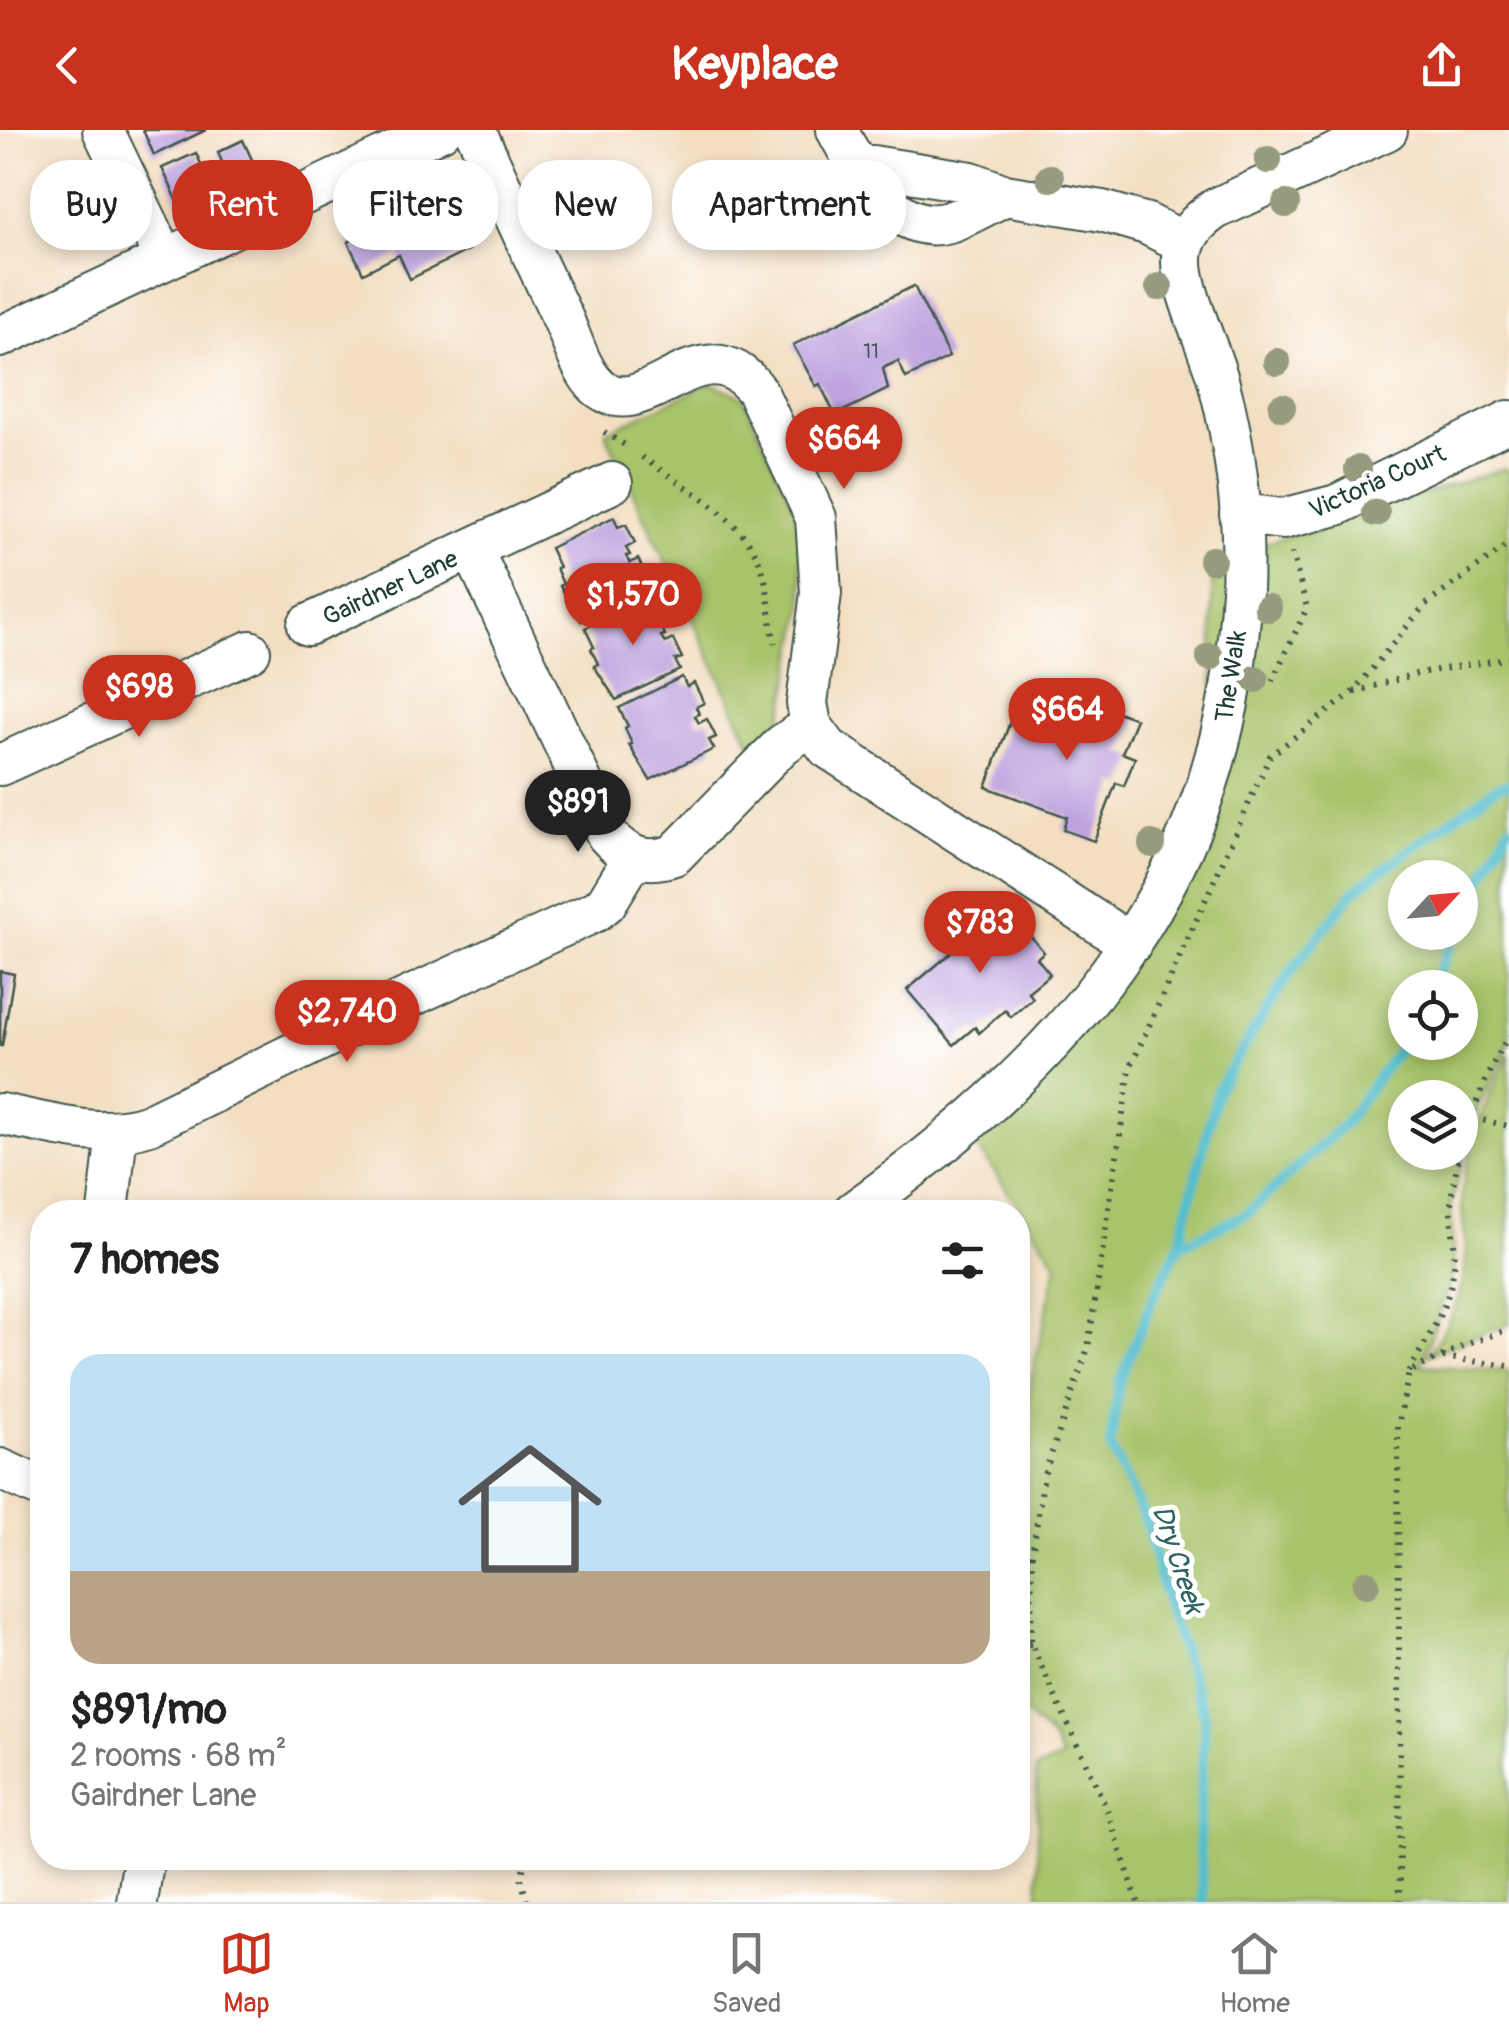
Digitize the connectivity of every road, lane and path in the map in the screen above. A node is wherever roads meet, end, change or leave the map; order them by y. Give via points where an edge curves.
1 (104, 130) edge
2 (441, 130) edge
3 (475, 130) edge
4 (1387, 130) edge
5 (846, 147) edge
6 (1185, 243) junction
7 (165, 259) junction
8 (0, 337) edge
9 (1509, 420) edge
10 (596, 427) dead end
11 (612, 483) dead end
12 (1240, 514) junction
13 (1283, 519) junction
14 (1509, 544) edge
15 (472, 549) junction
16 (308, 626) dead end
17 (776, 649) dead end
18 (250, 651) dead end
19 (1509, 658) edge
20 (1266, 692) dead end
21 (1352, 693) junction
22 (812, 725) junction
23 (1256, 748) dead end
24 (1270, 756) junction
25 (0, 765) edge
26 (634, 858) junction
27 (1130, 944) junction
28 (1509, 1036) edge
29 (1478, 1103) edge
30 (0, 1114) edge
31 (1478, 1119) edge
32 (1509, 1126) edge
33 (117, 1132) junction
34 (1459, 1170) edge
35 (109, 1200) edge
36 (868, 1200) edge
37 (1509, 1329) edge
38 (1442, 1356) junction
39 (1509, 1366) edge
40 (1408, 1372) junction
41 (0, 1468) edge
42 (30, 1480) edge
43 (1031, 1644) joint
44 (142, 1870) edge
45 (523, 1870) edge
46 (136, 1902) edge
47 (527, 1902) edge
48 (1138, 1902) edge
49 (1400, 1902) edge

1 - 7 street
2 - 7 street
3 - 22 street via 597,386 628,397 707,364 730,367 757,391 816,518 821,593 807,703
4 - 6 street via 1215,209
5 - 6 street via 1005,194 1102,211
6 - 12 street, The Walk via 1183,270 1220,385
7 - 8 street
9 - 13 street, Victoria Court via 1337,505
10 - 17 path via 741,533 767,587
11 - 15 street, Gairdner Lane
12 - 13 street, Victoria Court
12 - 27 street, The Walk via 1242,589 1224,725 1172,872
13 - 20 path via 1307,608
14 - 21 path via 1424,606
15 - 16 street, Gairdner Lane
15 - 26 street, Gairdner Lane via 607,835
18 - 25 street
19 - 21 path
21 - 24 path
22 - 26 street via 782,745 674,856
22 - 27 street via 828,748
23 - 24 path
24 - 43 path via 1130,1068 1088,1348 1044,1475 1032,1555
26 - 33 street via 596,911 149,1124
27 - 36 street, The Walk via 1084,1009 1029,1068
28 - 29 path
30 - 33 street
31 - 32 path
33 - 35 street
34 - 40 path via 1450,1205 1454,1269 1446,1307
37 - 38 path
38 - 39 path
38 - 40 path
40 - 49 path via 1396,1478
41 - 42 street
43 - 48 path via 1106,1808
44 - 46 street
45 - 47 path

